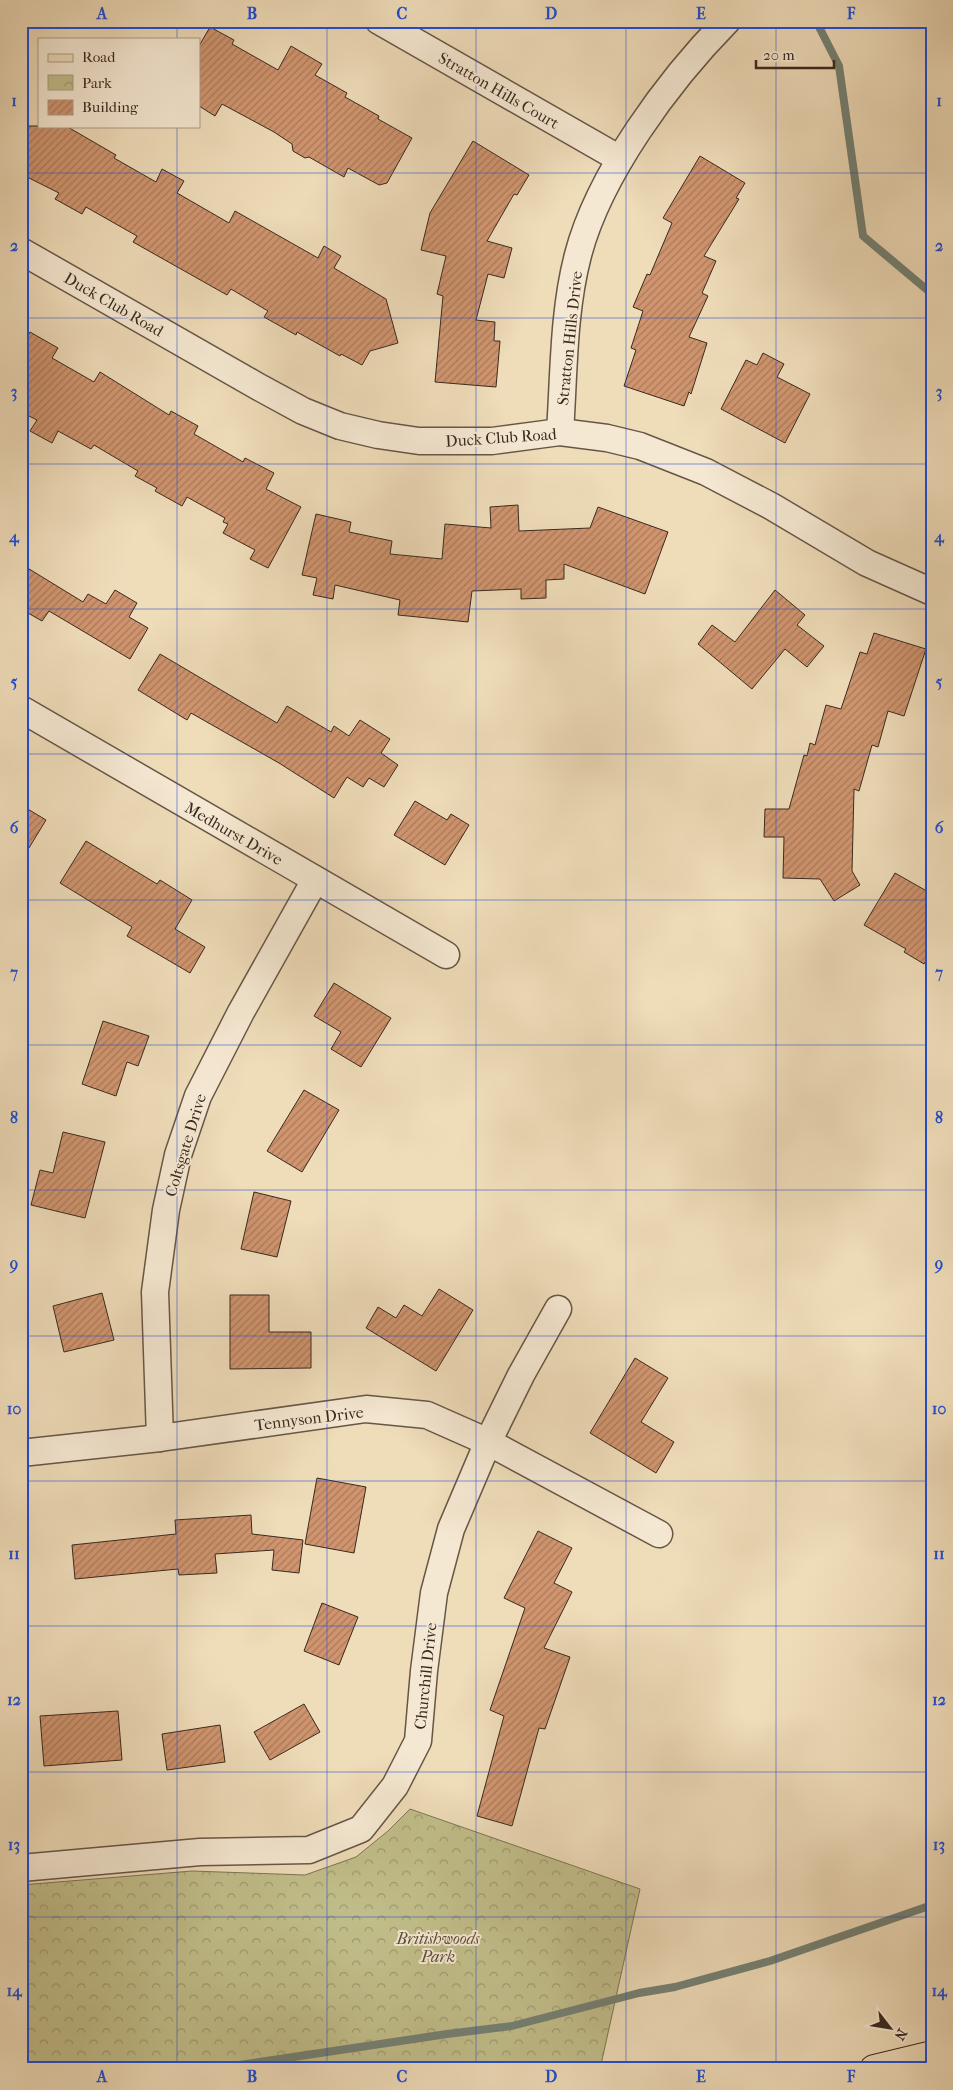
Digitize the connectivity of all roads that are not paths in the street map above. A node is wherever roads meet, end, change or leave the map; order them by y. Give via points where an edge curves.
1 (379, 21) edge
2 (728, 21) edge
3 (620, 159) junction
4 (21, 250) edge
5 (560, 432) junction
6 (932, 592) edge
7 (21, 709) edge
8 (315, 880) junction
9 (446, 956) dead end
10 (558, 1309) dead end
11 (160, 1438) junction
12 (488, 1442) junction
13 (21, 1453) edge
14 (659, 1534) dead end
15 (21, 1868) edge
16 (931, 2058) edge
17 (874, 2069) edge

1 - 3 street, Stratton Hills Court
2 - 3 street, Stratton Hills Drive via 684,70
3 - 5 street, Stratton Hills Drive via 578,254 569,300
4 - 5 street, Duck Club Road via 256,386 340,426 419,441 460,443
5 - 6 street, Duck Club Road via 607,438 681,461 771,506 867,563
7 - 8 street, Medhurst Drive
8 - 9 street, Medhurst Drive
8 - 11 street, Coltsgate Drive via 198,1096 178,1155 166,1210 155,1292
10 - 12 street, Churchill Drive
11 - 12 street, Tennyson Drive via 366,1409 427,1415
11 - 13 street, Tennyson Drive
12 - 14 street, Tennyson Drive
12 - 15 street, Churchill Drive via 451,1529 434,1594 418,1741 395,1786 361,1829 309,1850 200,1852
16 - 17 main road

